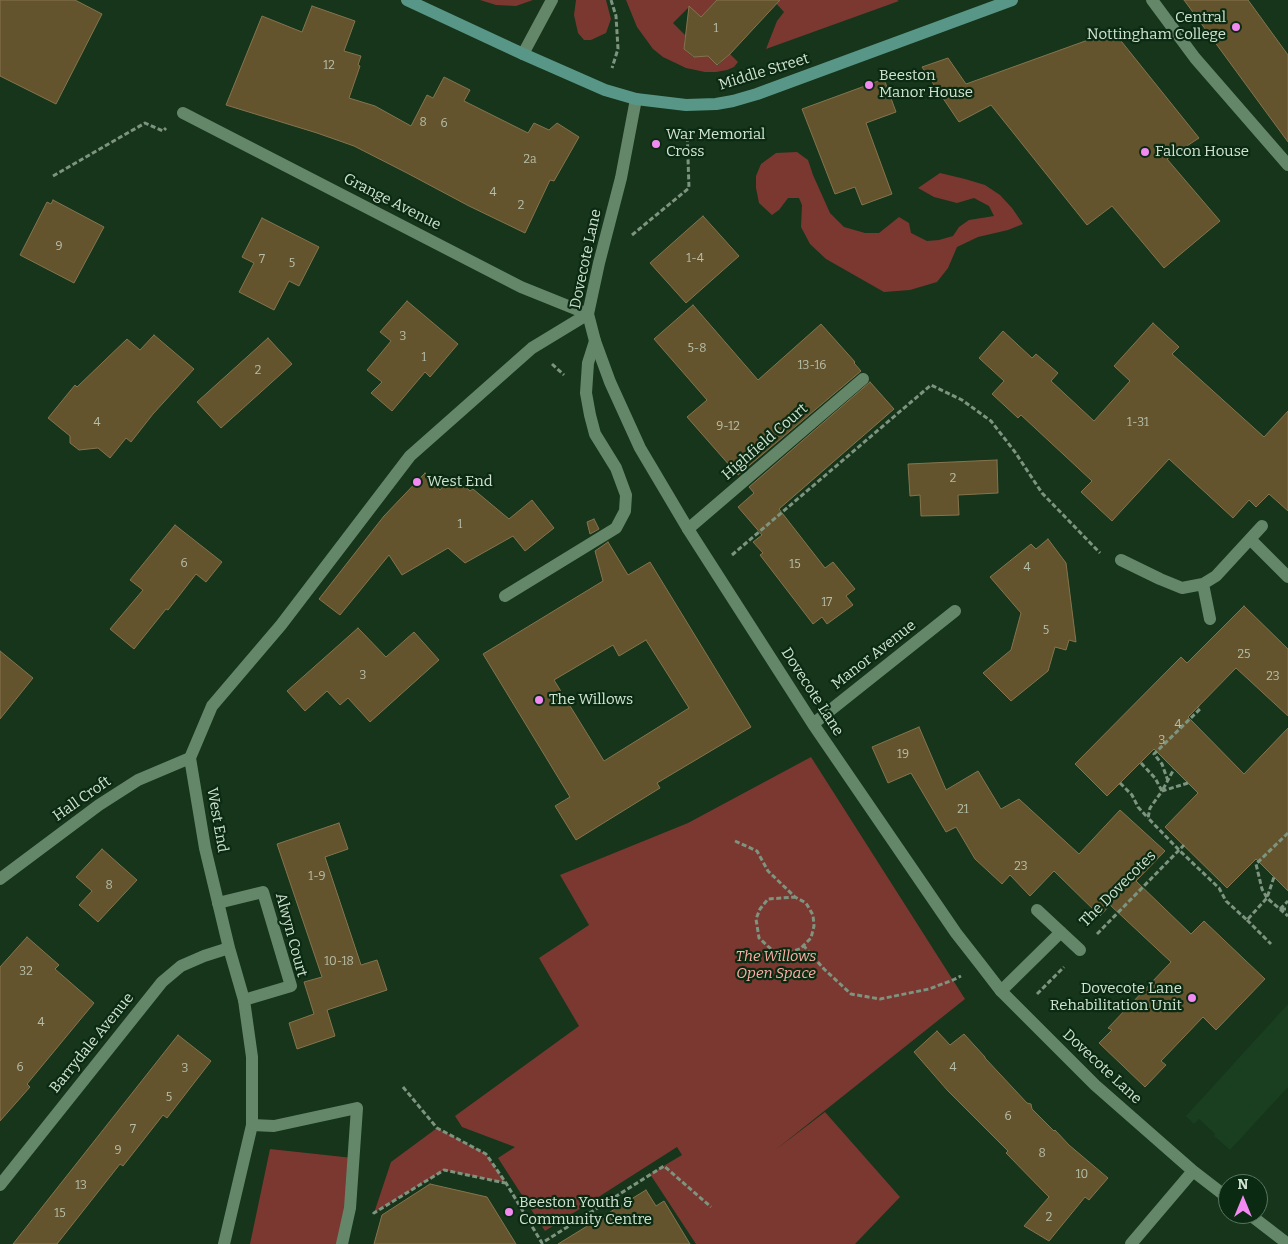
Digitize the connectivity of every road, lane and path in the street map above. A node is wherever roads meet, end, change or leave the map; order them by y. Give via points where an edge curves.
1 (407, 0) edge
2 (552, 0) edge
3 (611, 0) edge
4 (1003, 0) edge
5 (1012, 0) edge
6 (1152, 0) edge
7 (990, 8) junction
8 (523, 54) junction
9 (605, 90) junction
10 (636, 100) junction
11 (686, 105) junction
12 (183, 113) joint
13 (1288, 164) edge
14 (53, 176) dead end
15 (632, 236) dead end
16 (588, 314) junction
17 (595, 341) junction
18 (532, 348) junction
19 (863, 379) dead end
20 (586, 393) junction
21 (1262, 526) dead end
22 (688, 529) junction
23 (1250, 539) junction
24 (1121, 560) joint
25 (714, 570) junction
26 (1288, 577) edge
27 (1203, 584) junction
28 (505, 596) dead end
29 (955, 611) dead end
30 (1210, 619) dead end
31 (1198, 706) dead end
32 (813, 724) junction
33 (190, 758) junction
34 (1141, 763) dead end
35 (1174, 769) dead end
36 (1168, 781) junction
37 (1188, 783) dead end
38 (1120, 784) dead end
39 (1162, 791) junction
40 (1148, 818) junction
41 (1288, 833) edge
42 (735, 841) dead end
43 (1184, 845) dead end
44 (1179, 850) junction
45 (1209, 869) dead end
46 (1204, 874) junction
47 (1274, 877) dead end
48 (0, 879) edge
49 (795, 897) junction
50 (1267, 898) junction
51 (1288, 901) edge
52 (218, 903) junction
53 (1280, 909) junction
54 (1288, 909) edge
55 (1037, 910) dead end
56 (1288, 916) edge
57 (1247, 920) junction
58 (1061, 932) junction
59 (1271, 944) dead end
60 (803, 945) junction
61 (229, 948) junction
62 (1080, 950) junction
63 (981, 965) junction
64 (1001, 991) junction
65 (244, 1000) junction
66 (1020, 1010) junction
67 (403, 1087) dead end
68 (252, 1125) junction
69 (1194, 1172) junction
70 (506, 1183) junction
71 (0, 1184) edge
72 (1218, 1190) edge
73 (711, 1207) dead end
74 (350, 1208) junction
75 (1262, 1224) edge
76 (224, 1244) edge
77 (342, 1244) edge
78 (1131, 1244) edge
79 (1288, 1244) edge

1 - 8 main road, Middle Street
2 - 8 street
3 - 9 path via 616,16 618,49
4 - 7 main road, Middle Street
5 - 7 main road, Middle Street
6 - 13 street via 1195,58
7 - 11 main road, Middle Street via 757,94 716,104
8 - 9 main road, Middle Street
9 - 10 main road, Middle Street
10 - 11 main road, Middle Street
10 - 16 street, Dovecote Lane
11 - 15 path via 689,188
12 - 14 path via 163,131 145,123
12 - 16 street, Grange Avenue via 521,287
16 - 17 street, Dovecote Lane
16 - 18 street
17 - 20 street via 588,363
17 - 22 street, Dovecote Lane via 640,448
18 - 20 path
18 - 33 street via 410,456 281,625 212,706
19 - 22 street, Highfield Court
20 - 28 street via 596,434 616,468 626,495 625,511 616,528
21 - 23 street
22 - 25 street, Dovecote Lane
23 - 26 street
23 - 27 street via 1216,576
24 - 25 path via 1115,567 1042,493 991,420 962,400 931,385
24 - 27 street via 1182,588
25 - 32 street, Dovecote Lane
27 - 30 street
29 - 32 street, Manor Avenue
31 - 36 path via 1200,709 1154,754
32 - 63 street, Dovecote Lane
33 - 48 street, Hall Croft via 138,780
33 - 52 street, West End
34 - 39 path
35 - 36 path
36 - 39 path
37 - 39 path
38 - 40 path, The Dovecotes
39 - 40 path via 1150,808
40 - 44 path, The Dovecotes
41 - 50 path via 1256,864
42 - 49 path via 756,852 768,871
43 - 44 path
44 - 46 path, The Dovecotes
44 - 62 path, The Dovecotes
45 - 46 path
46 - 57 path, The Dovecotes
47 - 50 path
49 - 60 path via 806,903 813,915 811,938
49 - 60 path via 768,899 756,920 759,938 772,950 786,953
50 - 53 path
50 - 57 path
51 - 53 path
52 - 61 street, West End
52 - 65 street, Alwyn Court via 263,892 291,986
53 - 54 path
53 - 56 path
55 - 58 street, The Dovecotes
57 - 59 path, The Dovecotes
58 - 62 street, The Dovecotes
58 - 64 street, The Dovecotes
60 - 63 path via 850,994 880,999 929,989
61 - 65 street, West End
61 - 71 street, Barrydale Avenue via 181,966 162,982
62 - 66 path, The Dovecotes
63 - 64 street, Dovecote Lane
64 - 66 street, Dovecote Lane
65 - 68 street, West End via 252,1057
66 - 69 street, Dovecote Lane via 1095,1085
67 - 70 path via 437,1128 486,1154
68 - 74 street via 274,1126 357,1108
68 - 76 street, West End
69 - 72 street, Dovecote Lane
69 - 78 street
70 - 73 path via 542,1243 664,1166
70 - 74 path via 444,1170 374,1213
74 - 77 street
75 - 79 street

